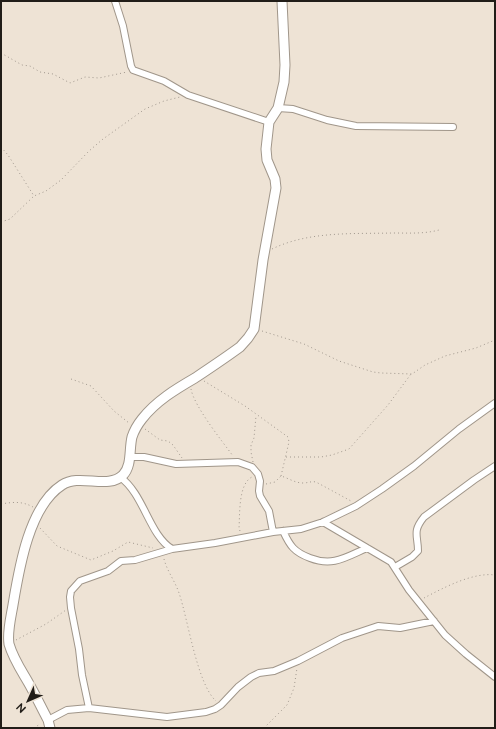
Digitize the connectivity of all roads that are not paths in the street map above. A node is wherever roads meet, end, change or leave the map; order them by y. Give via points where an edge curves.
1 (115, 1) edge
2 (282, 1) edge
3 (278, 108) junction
4 (269, 122) junction
5 (453, 126) dead end
6 (495, 404) edge
7 (129, 457) junction
8 (495, 466) edge
9 (120, 477) junction
10 (323, 522) junction
11 (283, 531) junction
12 (273, 532) junction
13 (367, 548) junction
14 (172, 549) junction
15 (395, 567) junction
16 (434, 620) junction
17 (495, 677) edge
18 (89, 708) junction
19 (49, 724) edge

1 - 4 street via 133,70 164,81 188,95
2 - 3 street via 285,65
3 - 4 street
3 - 5 street via 293,109 356,126
4 - 7 street via 267,160 276,188 254,329 240,347 173,391 142,418 132,437
6 - 10 street via 459,428 414,466 356,506
7 - 9 street via 129,465
7 - 12 street via 184,464 238,462 252,467 260,481 260,496 269,511
8 - 15 street via 424,517 418,524 416,533 418,551
9 - 14 street via 128,483 160,538
9 - 19 street via 109,481 71,481 55,490 39,513 19,570 9,644
10 - 11 street
10 - 13 street
11 - 12 street
11 - 13 street via 289,545 296,552 326,563
12 - 14 street
13 - 15 street via 386,558
14 - 18 street via 134,560 121,561 108,571 80,581 71,591 71,608
15 - 16 street via 400,578
16 - 17 street via 445,635
16 - 18 street via 400,628 378,626 342,638 298,661 251,677 221,705 206,712 167,717
18 - 19 street via 67,710

